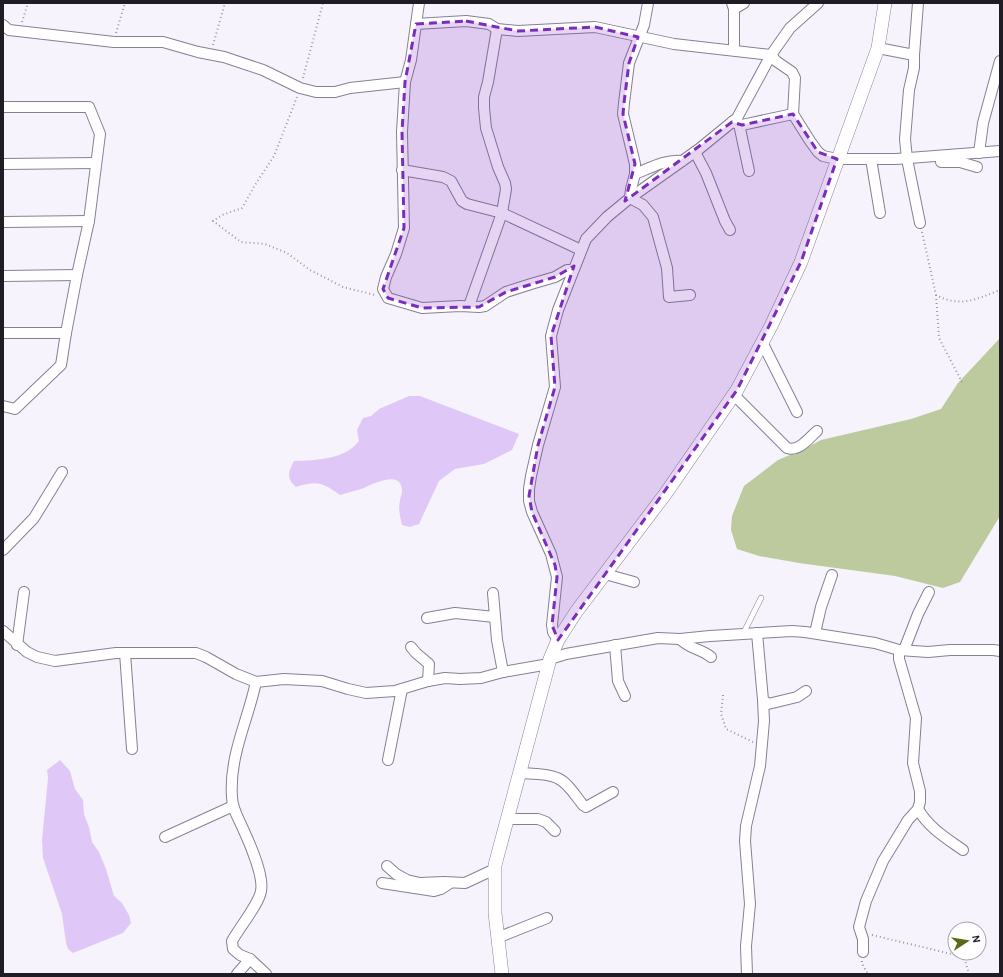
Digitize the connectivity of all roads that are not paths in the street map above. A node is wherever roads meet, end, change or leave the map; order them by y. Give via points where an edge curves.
1 (419, 3) edge
2 (648, 3) edge
3 (744, 3) edge
4 (818, 3) edge
5 (886, 3) edge
6 (918, 3) edge
7 (733, 6) edge
8 (416, 24) junction
9 (3, 25) edge
10 (497, 29) junction
11 (638, 37) junction
12 (878, 48) junction
13 (734, 50) junction
14 (771, 54) junction
15 (914, 55) junction
16 (1000, 61) edge
17 (405, 82) junction
18 (3, 107) edge
19 (793, 114) junction
20 (735, 123) junction
21 (1000, 151) edge
22 (695, 152) junction
23 (978, 153) junction
24 (911, 158) junction
25 (837, 159) junction
26 (871, 159) junction
27 (682, 161) junction
28 (3, 164) edge
29 (96, 164) junction
30 (977, 167) dead end
31 (402, 170) junction
32 (749, 171) dead end
33 (635, 174) junction
34 (630, 198) junction
35 (502, 213) junction
36 (880, 213) dead end
37 (89, 221) junction
38 (3, 222) edge
39 (920, 223) road end
40 (730, 230) dead end
41 (581, 250) junction
42 (573, 270) junction
43 (77, 275) junction
44 (3, 276) edge
45 (690, 295) dead end
46 (469, 306) junction
47 (3, 333) edge
48 (66, 333) junction
49 (762, 342) junction
50 (734, 395) junction
51 (3, 406) edge
52 (797, 412) dead end
53 (817, 430) dead end
54 (62, 472) dead end
55 (3, 550) edge
56 (605, 574) junction
57 (832, 575) dead end
58 (634, 582) dead end
59 (24, 592) dead end
60 (929, 592) dead end
61 (493, 593) dead end
62 (761, 598) dead end
63 (495, 617) junction
64 (427, 618) dead end
65 (3, 632) edge
66 (757, 633) junction
67 (743, 634) junction
68 (815, 634) junction
69 (680, 639) junction
70 (558, 640) junction
71 (17, 644) junction
72 (615, 645) junction
73 (411, 647) dead end
74 (901, 650) junction
75 (1000, 651) edge
76 (125, 653) junction
77 (712, 658) dead end
78 (549, 662) junction
79 (503, 672) junction
80 (428, 681) junction
81 (256, 682) junction
82 (402, 689) junction
83 (806, 691) dead end
84 (625, 696) dead end
85 (763, 700) junction
86 (132, 749) dead end
87 (388, 760) dead end
88 (520, 774) junction
89 (614, 792) dead end
90 (233, 806) junction
91 (918, 809) junction
92 (507, 819) junction
93 (555, 831) dead end
94 (165, 837) dead end
95 (963, 850) dead end
96 (387, 866) dead end
97 (495, 869) junction
98 (382, 882) dead end
99 (450, 882) junction
100 (547, 918) dead end
101 (497, 938) junction
102 (863, 952) road end
103 (250, 959) junction
104 (237, 974) edge
105 (266, 974) edge
106 (502, 974) edge
107 (747, 974) edge

1 - 8 street
2 - 11 street via 644,25
3 - 7 street
4 - 14 street via 790,28
5 - 12 street
6 - 15 street
7 - 13 street
8 - 10 street via 466,21 489,24
8 - 17 street
9 - 17 street via 9,30 114,42 163,42 224,57 316,92 336,92
10 - 11 street via 518,31 595,27
10 - 35 street via 484,96 486,128 505,182
11 - 13 street via 674,44
11 - 33 street via 629,63 623,114
12 - 15 street
12 - 25 street
13 - 14 street
14 - 19 street via 776,61 792,72 795,78
14 - 20 street
15 - 24 street via 914,68 908,90 905,140
16 - 23 street via 983,123
17 - 31 street
18 - 29 street via 89,107 100,134
19 - 20 street via 742,125
19 - 25 street via 818,152 823,156
20 - 22 street
20 - 32 street
21 - 23 street
22 - 27 street
22 - 40 street
23 - 24 street
24 - 26 street
24 - 30 street via 924,162 960,162
24 - 39 street
25 - 26 street
25 - 49 street via 801,262
26 - 36 street
27 - 33 street via 674,160
27 - 34 street
28 - 29 street
29 - 37 street
31 - 35 street via 443,177 451,181 462,201
31 - 46 street via 404,228 383,289 388,298 422,308
33 - 34 street
34 - 41 street via 586,239
34 - 45 street via 643,205 653,217 667,268 669,296
35 - 41 street
35 - 46 street
37 - 38 street
37 - 43 street
41 - 42 street
42 - 46 street via 506,292 485,306
42 - 70 street via 551,336 555,387 538,445 529,496 532,512 555,565 557,577 552,625
43 - 44 street
43 - 48 street
47 - 48 street
48 - 51 street via 61,365 15,409
49 - 50 street
49 - 52 street
50 - 53 street via 787,448 801,446
50 - 56 street via 666,493
54 - 55 street via 34,518
56 - 58 street
56 - 70 street
57 - 68 street
59 - 71 street
60 - 74 street
61 - 63 street
62 - 67 lane
63 - 64 street via 455,613
63 - 79 street
65 - 71 street
66 - 67 street
66 - 68 street via 792,631
66 - 85 street
67 - 69 street
68 - 74 street via 875,643
69 - 72 street via 658,638
69 - 77 street via 686,645 706,652
70 - 78 street
71 - 76 street via 38,657 55,660
72 - 78 street via 566,654
72 - 84 street via 618,681
73 - 80 street via 429,664
74 - 75 street
74 - 91 street via 899,659 916,718 913,763 920,791
76 - 81 street via 196,653
76 - 86 street
78 - 79 street
78 - 88 street
79 - 80 street via 480,678 445,678
80 - 82 street
81 - 82 street via 322,681 366,693
81 - 90 street via 234,763 231,780
82 - 87 street
83 - 85 street via 797,698 768,704
85 - 107 street via 762,746 745,841 750,904 746,946
88 - 89 street via 558,778 586,807
88 - 92 street
90 - 94 street
90 - 103 street via 255,856 261,887 255,906 232,941 233,949 240,956
91 - 95 street via 934,830
91 - 102 street via 882,861 866,901 859,927 863,939
92 - 93 street via 538,819 546,822
92 - 97 street
96 - 99 street via 396,874 413,882
97 - 99 street via 465,883
97 - 101 street
98 - 99 street via 434,891
100 - 101 street
101 - 106 street
103 - 104 street
103 - 105 street

